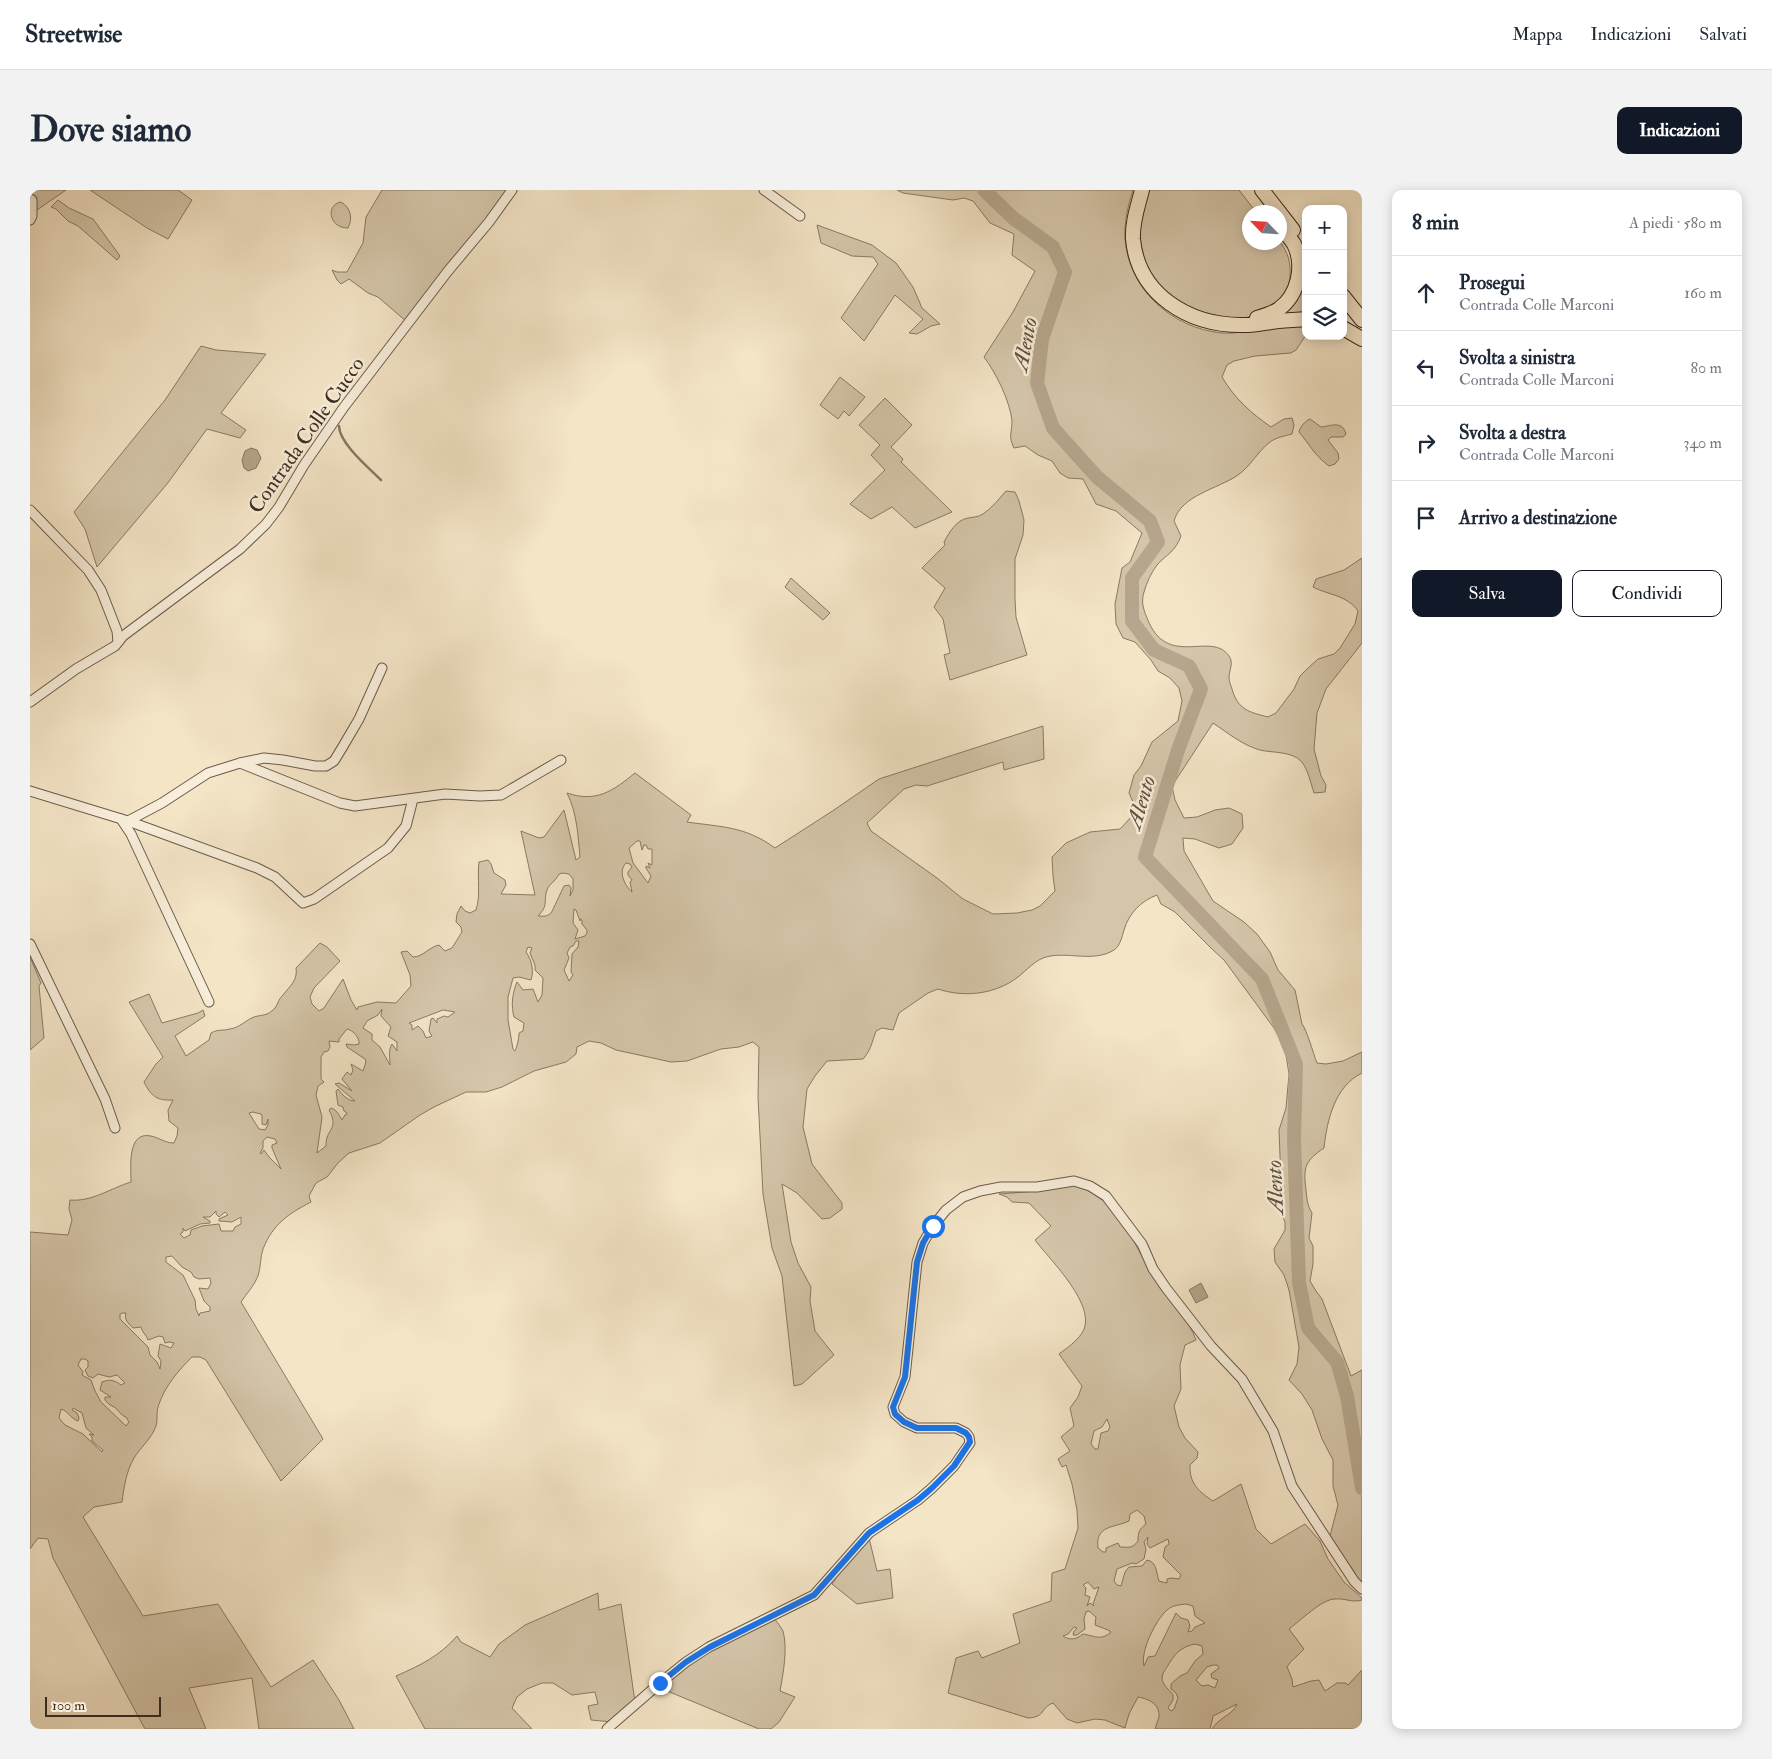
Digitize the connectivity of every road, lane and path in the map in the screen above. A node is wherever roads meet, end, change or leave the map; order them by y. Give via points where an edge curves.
1 (512, 190) edge
2 (764, 190) edge
3 (1142, 190) edge
4 (1254, 190) edge
5 (1258, 190) edge
6 (1262, 190) edge
7 (30, 199) edge
8 (1265, 205) edge
9 (1270, 205) edge
10 (800, 216) dead end
11 (30, 220) edge
12 (1287, 227) edge
13 (1287, 234) edge
14 (1302, 248) edge
15 (1347, 301) edge
16 (1302, 319) edge
17 (1207, 320) junction
18 (1362, 320) edge
19 (1347, 330) edge
20 (1362, 339) edge
21 (30, 510) edge
22 (118, 642) junction
23 (382, 668) dead end
24 (30, 702) edge
25 (561, 760) dead end
26 (240, 763) junction
27 (30, 791) edge
28 (412, 798) junction
29 (124, 820) junction
30 (30, 944) edge
31 (209, 1002) dead end
32 (115, 1128) dead end
33 (1362, 1589) edge
34 (607, 1729) edge

1 - 22 street, Contrada Colle Cucco via 344,407 266,524 240,549
2 - 10 street
3 - 17 highway via 1133,238 1142,271 1160,297 1172,306
4 - 8 highway
5 - 9 highway
6 - 14 highway
7 - 11 street
12 - 14 highway
13 - 14 highway
14 - 17 highway via 1293,293 1277,310 1246,321
15 - 18 highway
16 - 17 highway via 1242,326
19 - 20 highway
21 - 22 street via 88,570 101,590
22 - 24 street, Contrada Colle Cucco
23 - 26 street via 352,732 334,761 326,766 264,758
25 - 28 street via 501,794 445,794
26 - 28 street via 340,803 356,806
26 - 29 street via 208,773 162,803
27 - 29 street
28 - 29 street via 406,826 388,848 314,899 303,903 275,877 256,868
29 - 31 street
30 - 32 street via 106,1099
33 - 34 street via 1292,1486 1273,1431 1242,1379 1211,1346 1166,1288 1142,1244 1106,1196 1074,1181 1037,1187 1001,1187 963,1197 946,1210 923,1243 917,1262 905,1377 893,1407 895,1414 917,1428 956,1428 966,1433 970,1442 954,1466 918,1500 869,1533 814,1595 686,1662

